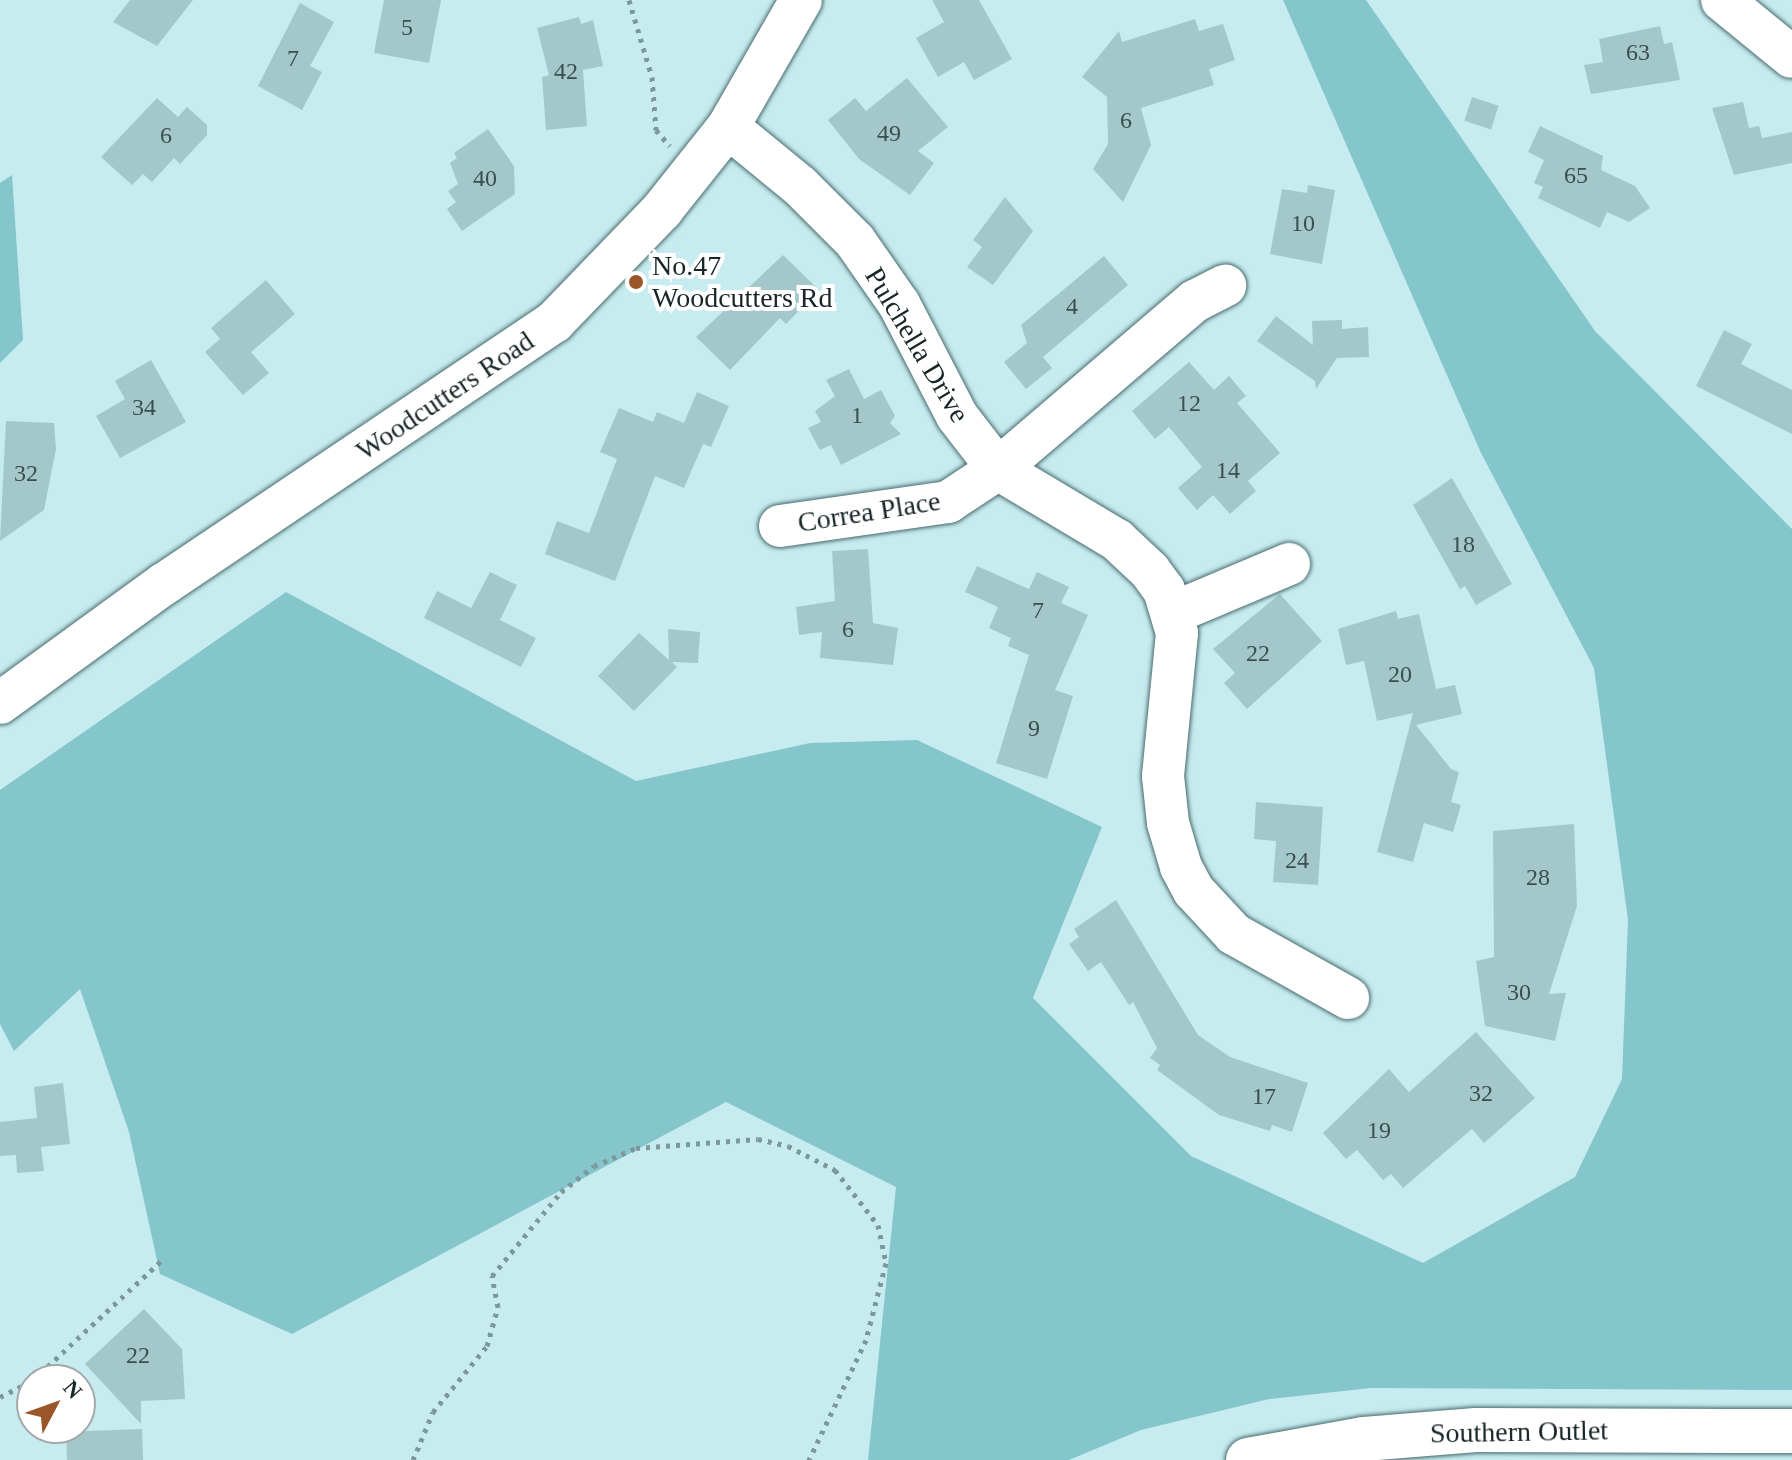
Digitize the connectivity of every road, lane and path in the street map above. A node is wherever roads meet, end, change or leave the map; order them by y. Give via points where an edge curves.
1 (629, 0) edge
2 (801, 0) edge
3 (1722, 0) edge
4 (1792, 57) edge
5 (728, 127) junction
6 (656, 130) dead end
7 (1225, 286) dead end
8 (998, 469) junction
9 (780, 526) dead end
10 (1289, 564) dead end
11 (1173, 613) junction
12 (0, 703) edge
13 (1348, 998) dead end
14 (162, 1260) dead end
15 (49, 1364) edge
16 (1792, 1431) edge
17 (413, 1460) edge
18 (809, 1460) edge
19 (1248, 1460) edge

1 - 6 path via 652,77
2 - 5 street, Woodcutters Road
3 - 4 street
5 - 8 street, Pulchella Drive via 800,186 855,241 899,304 957,416
5 - 12 street, Woodcutters Road via 662,210 554,322 164,584
7 - 8 street via 1195,301
8 - 9 street, Correa Place via 929,507
8 - 11 street, Pulchella Drive via 1134,554 1164,590
10 - 11 street
11 - 13 street, Pulchella Drive via 1179,651 1163,776 1168,823 1181,867 1194,891 1234,934
14 - 15 path
16 - 19 highway, Southern Outlet via 1476,1430 1364,1439
17 - 18 path via 433,1412 487,1346 498,1307 492,1276 534,1222 594,1166 636,1148 758,1139 788,1146 835,1170 878,1225 886,1263 881,1299

